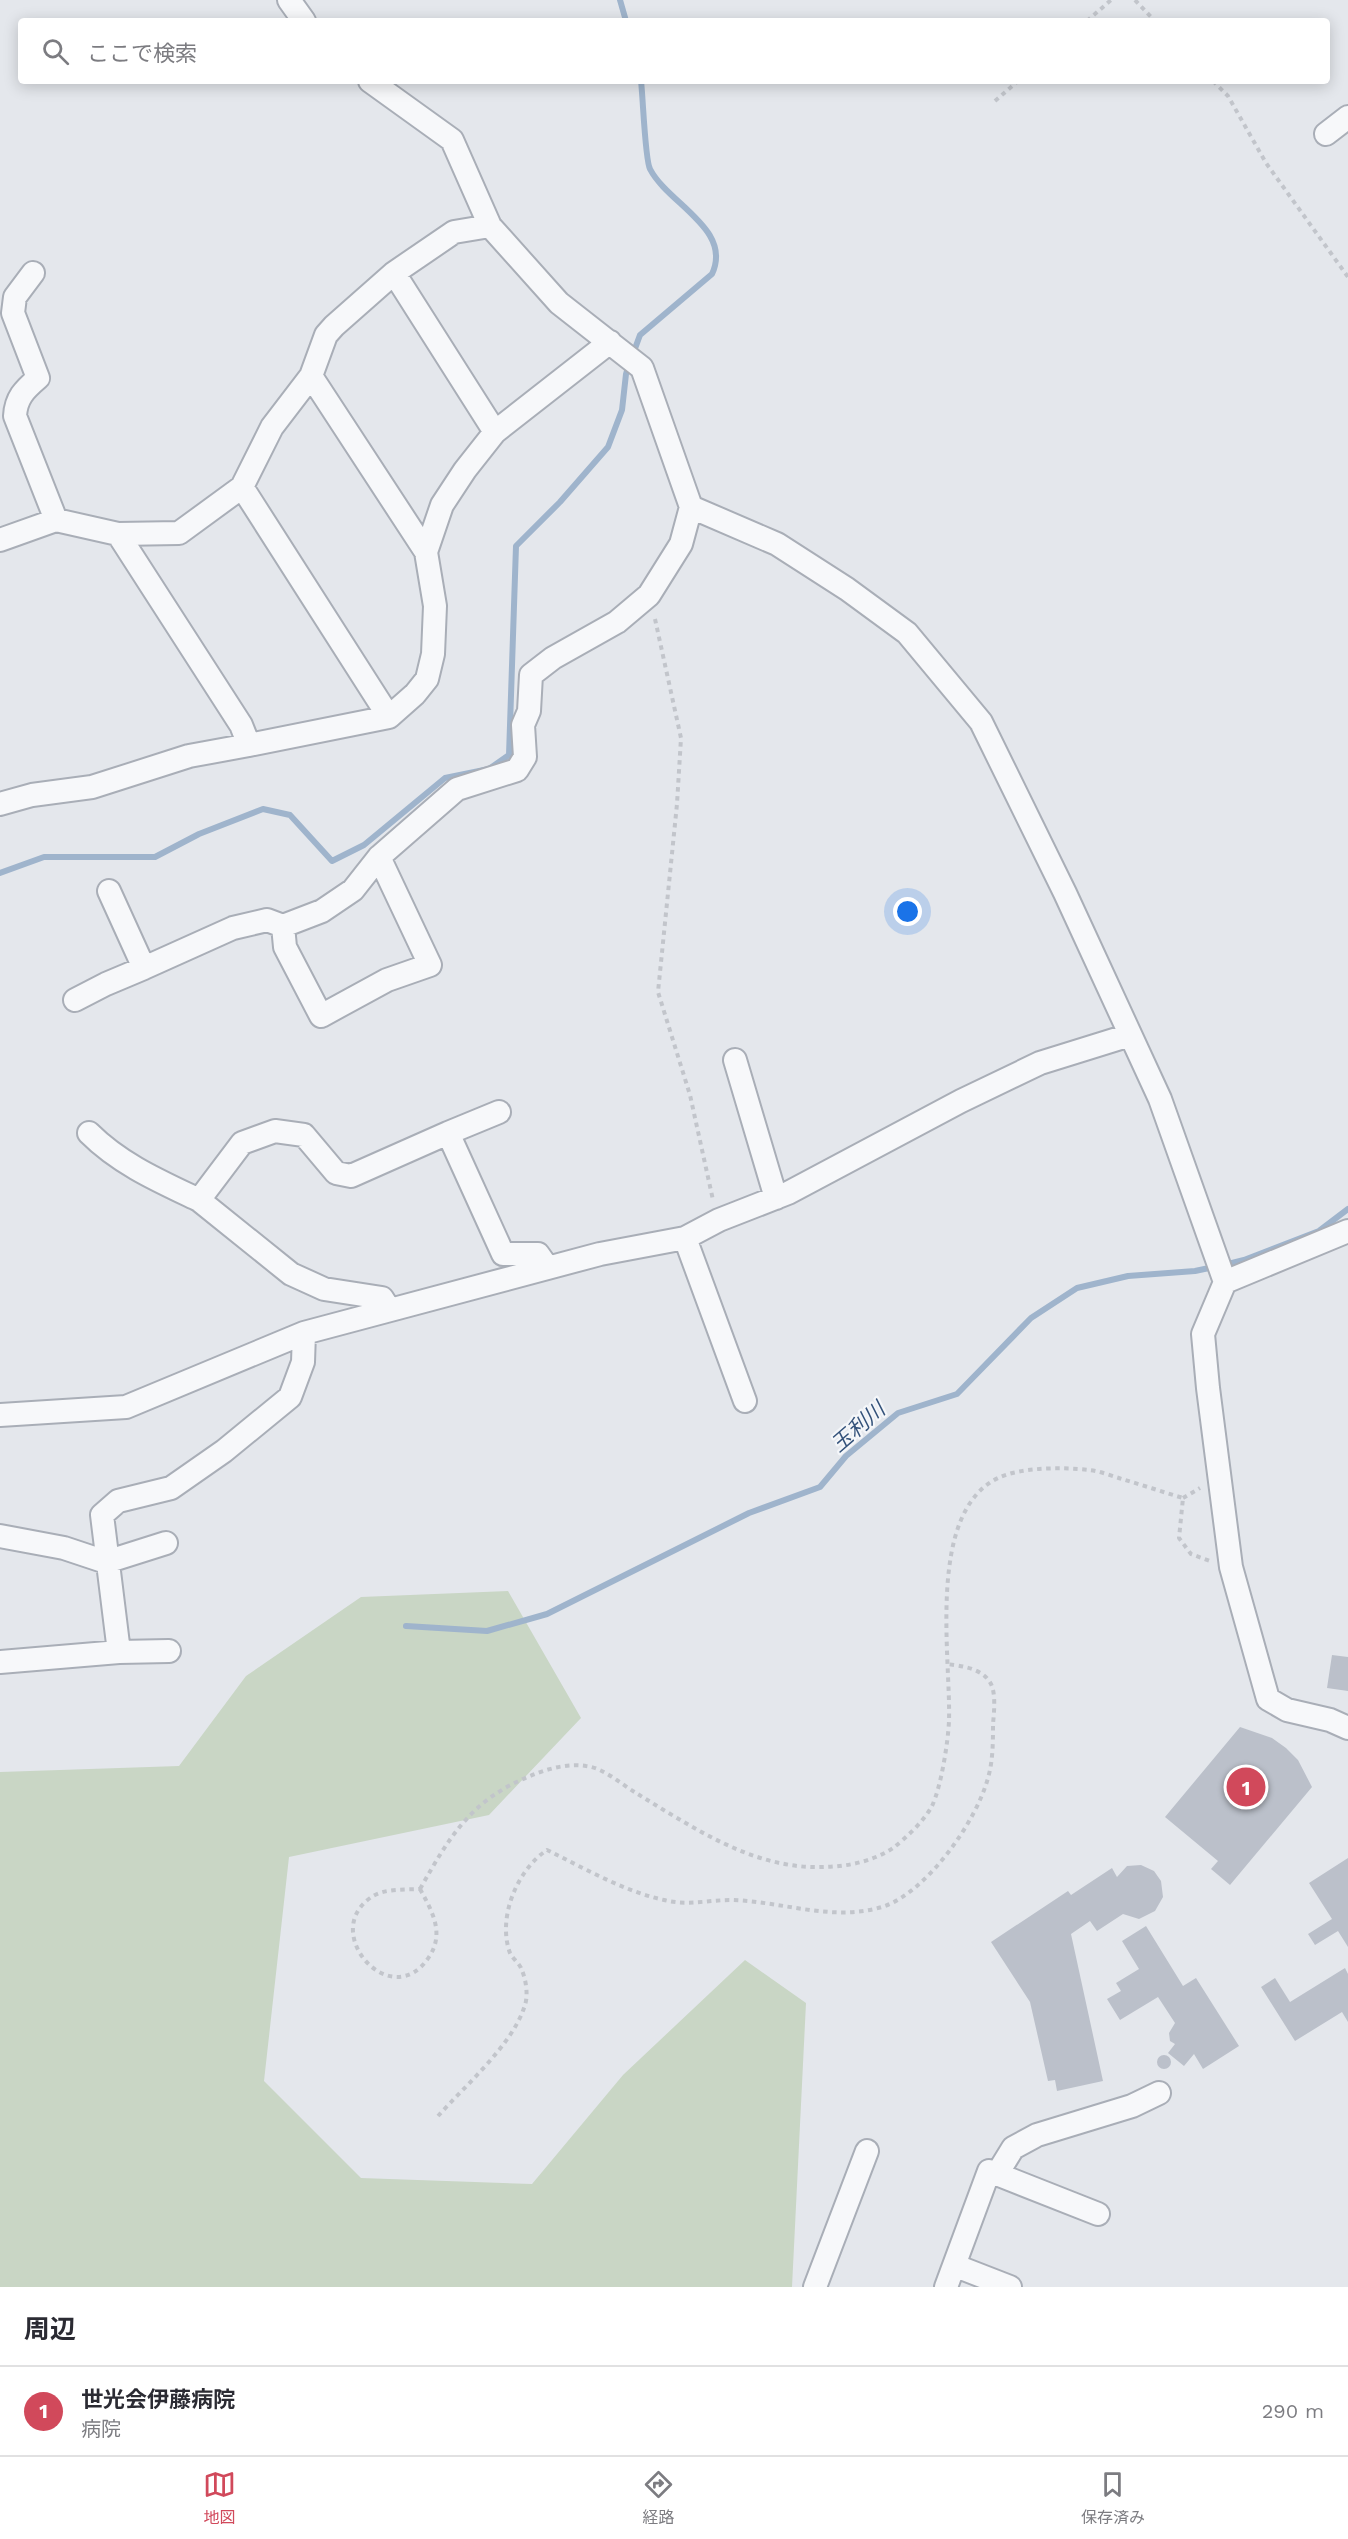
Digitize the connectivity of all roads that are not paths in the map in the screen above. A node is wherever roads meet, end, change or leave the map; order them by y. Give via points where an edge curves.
1 (289, 0) edge
2 (302, 18) edge
3 (374, 84) edge
4 (1348, 117) edge
5 (1326, 134) dead end
6 (490, 226) junction
7 (33, 273) dead end
8 (394, 273) junction
9 (610, 342) junction
10 (311, 376) junction
11 (495, 432) junction
12 (242, 487) junction
13 (691, 507) junction
14 (56, 520) junction
15 (118, 534) junction
16 (0, 540) edge
17 (426, 552) junction
18 (389, 717) junction
19 (249, 745) junction
20 (0, 804) edge
21 (379, 856) junction
22 (109, 891) dead end
23 (283, 926) junction
24 (144, 968) junction
25 (75, 1000) dead end
26 (1131, 1035) junction
27 (735, 1060) dead end
28 (499, 1112) dead end
29 (89, 1133) dead end
30 (448, 1133) junction
31 (776, 1198) junction
32 (199, 1200) junction
33 (1348, 1231) edge
34 (685, 1238) junction
35 (548, 1268) junction
36 (1225, 1282) junction
37 (389, 1309) junction
38 (304, 1333) junction
39 (745, 1401) dead end
40 (0, 1415) edge
41 (0, 1536) edge
42 (166, 1543) dead end
43 (106, 1562) junction
44 (169, 1651) dead end
45 (119, 1652) junction
46 (0, 1662) edge
47 (1348, 1728) edge
48 (1159, 2093) dead end
49 (867, 2151) dead end
50 (997, 2174) junction
51 (1098, 2214) dead end
52 (956, 2266) junction
53 (815, 2287) edge
54 (946, 2287) edge
55 (1010, 2287) edge

1 - 2 street
3 - 6 street via 452,140
4 - 5 street
6 - 8 street via 454,232
6 - 9 street via 559,303
7 - 14 street via 15,297 13,313 38,378 15,402 15,416
8 - 10 street via 326,335
8 - 11 street
9 - 11 street
9 - 13 street via 642,368
10 - 12 street via 272,427
10 - 17 street
11 - 17 street via 442,505
12 - 15 street via 179,533
12 - 18 street
13 - 21 street via 681,544 649,595 617,622 531,675 529,711 523,725 525,757 517,770 457,789
13 - 26 street via 777,544 907,633 981,722
14 - 15 street
14 - 16 street
15 - 19 street via 241,725
17 - 18 street via 435,606 433,654 427,679
18 - 19 street
19 - 20 street via 189,756 92,787 32,795
21 - 23 street via 353,890 322,911
21 - 23 street via 430,965 387,980 321,1016 285,946
22 - 24 street
23 - 24 street via 267,920 233,928
24 - 25 street
26 - 31 street via 1040,1063
26 - 36 street via 1160,1099
27 - 31 street
28 - 30 street
29 - 32 street via 137,1170
30 - 32 street via 351,1176 336,1173 304,1135 275,1131 242,1143
30 - 35 street via 503,1254 538,1254
31 - 34 street
32 - 37 street via 291,1274 324,1289 382,1298
33 - 36 street
34 - 35 street
34 - 39 street
35 - 37 street
36 - 47 street via 1203,1334 1231,1567 1268,1699 1287,1710 1330,1719
37 - 38 street
38 - 40 street via 126,1407
38 - 43 street via 303,1362 291,1396 171,1488 118,1501 102,1515
41 - 43 street via 64,1548
42 - 43 street
43 - 45 street
44 - 45 street
45 - 46 street
48 - 50 street via 1132,2106 1037,2135 1013,2148
49 - 53 street
50 - 51 street
50 - 52 street via 990,2171
52 - 54 street
52 - 55 street

